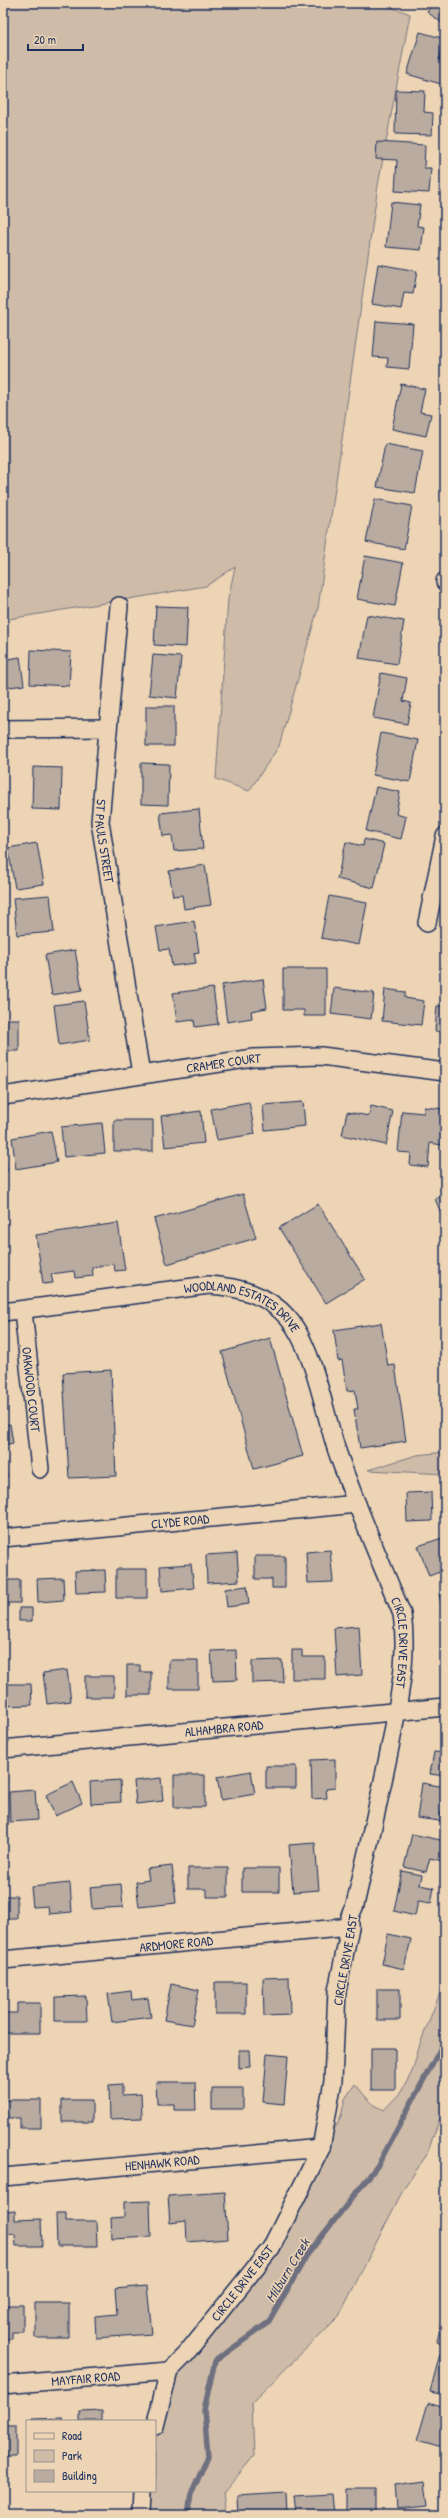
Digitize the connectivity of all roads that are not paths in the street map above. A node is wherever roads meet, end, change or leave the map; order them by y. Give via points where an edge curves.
1 (118, 606) dead end
2 (106, 728) junction
3 (3, 729) edge
4 (445, 836) edge
5 (427, 923) dead end
6 (445, 1072) edge
7 (141, 1074) junction
8 (3, 1096) edge
9 (23, 1310) junction
10 (3, 1312) edge
11 (40, 1469) dead end
12 (357, 1504) junction
13 (3, 1538) edge
14 (445, 1707) edge
15 (396, 1712) junction
16 (3, 1749) edge
17 (350, 1927) junction
18 (3, 1960) edge
19 (321, 2148) junction
20 (3, 2176) edge
21 (169, 2371) junction
22 (3, 2385) edge
23 (156, 2422) edge
24 (142, 2492) edge
25 (141, 2515) edge

1 - 2 street, ST PAULS STREET
2 - 3 street
2 - 7 street, ST PAULS STREET via 100,822
4 - 5 street
6 - 7 street, CRAMER COURT via 321,1056 253,1058
7 - 8 street, CRAMER COURT
9 - 10 street, WOODLAND ESTATES DRIVE
9 - 11 street, OAKWOOD COURT
9 - 12 street, WOODLAND ESTATES DRIVE via 209,1285 236,1287 260,1296 287,1317 305,1347 337,1451
12 - 13 street, CLYDE ROAD
12 - 15 street, CIRCLE DRIVE EAST via 402,1614 405,1633 404,1656
14 - 15 street, ALHAMBRA ROAD
15 - 16 street, ALHAMBRA ROAD
15 - 17 street, CIRCLE DRIVE EAST via 356,1905 350,1916
17 - 18 street, ARDMORE ROAD
17 - 19 street, CIRCLE DRIVE EAST via 337,1991 333,2081
19 - 20 street, HENHAWK ROAD
19 - 21 street, CIRCLE DRIVE EAST via 271,2248 186,2354
21 - 22 street, MAYFAIR ROAD
21 - 23 street
24 - 25 street

